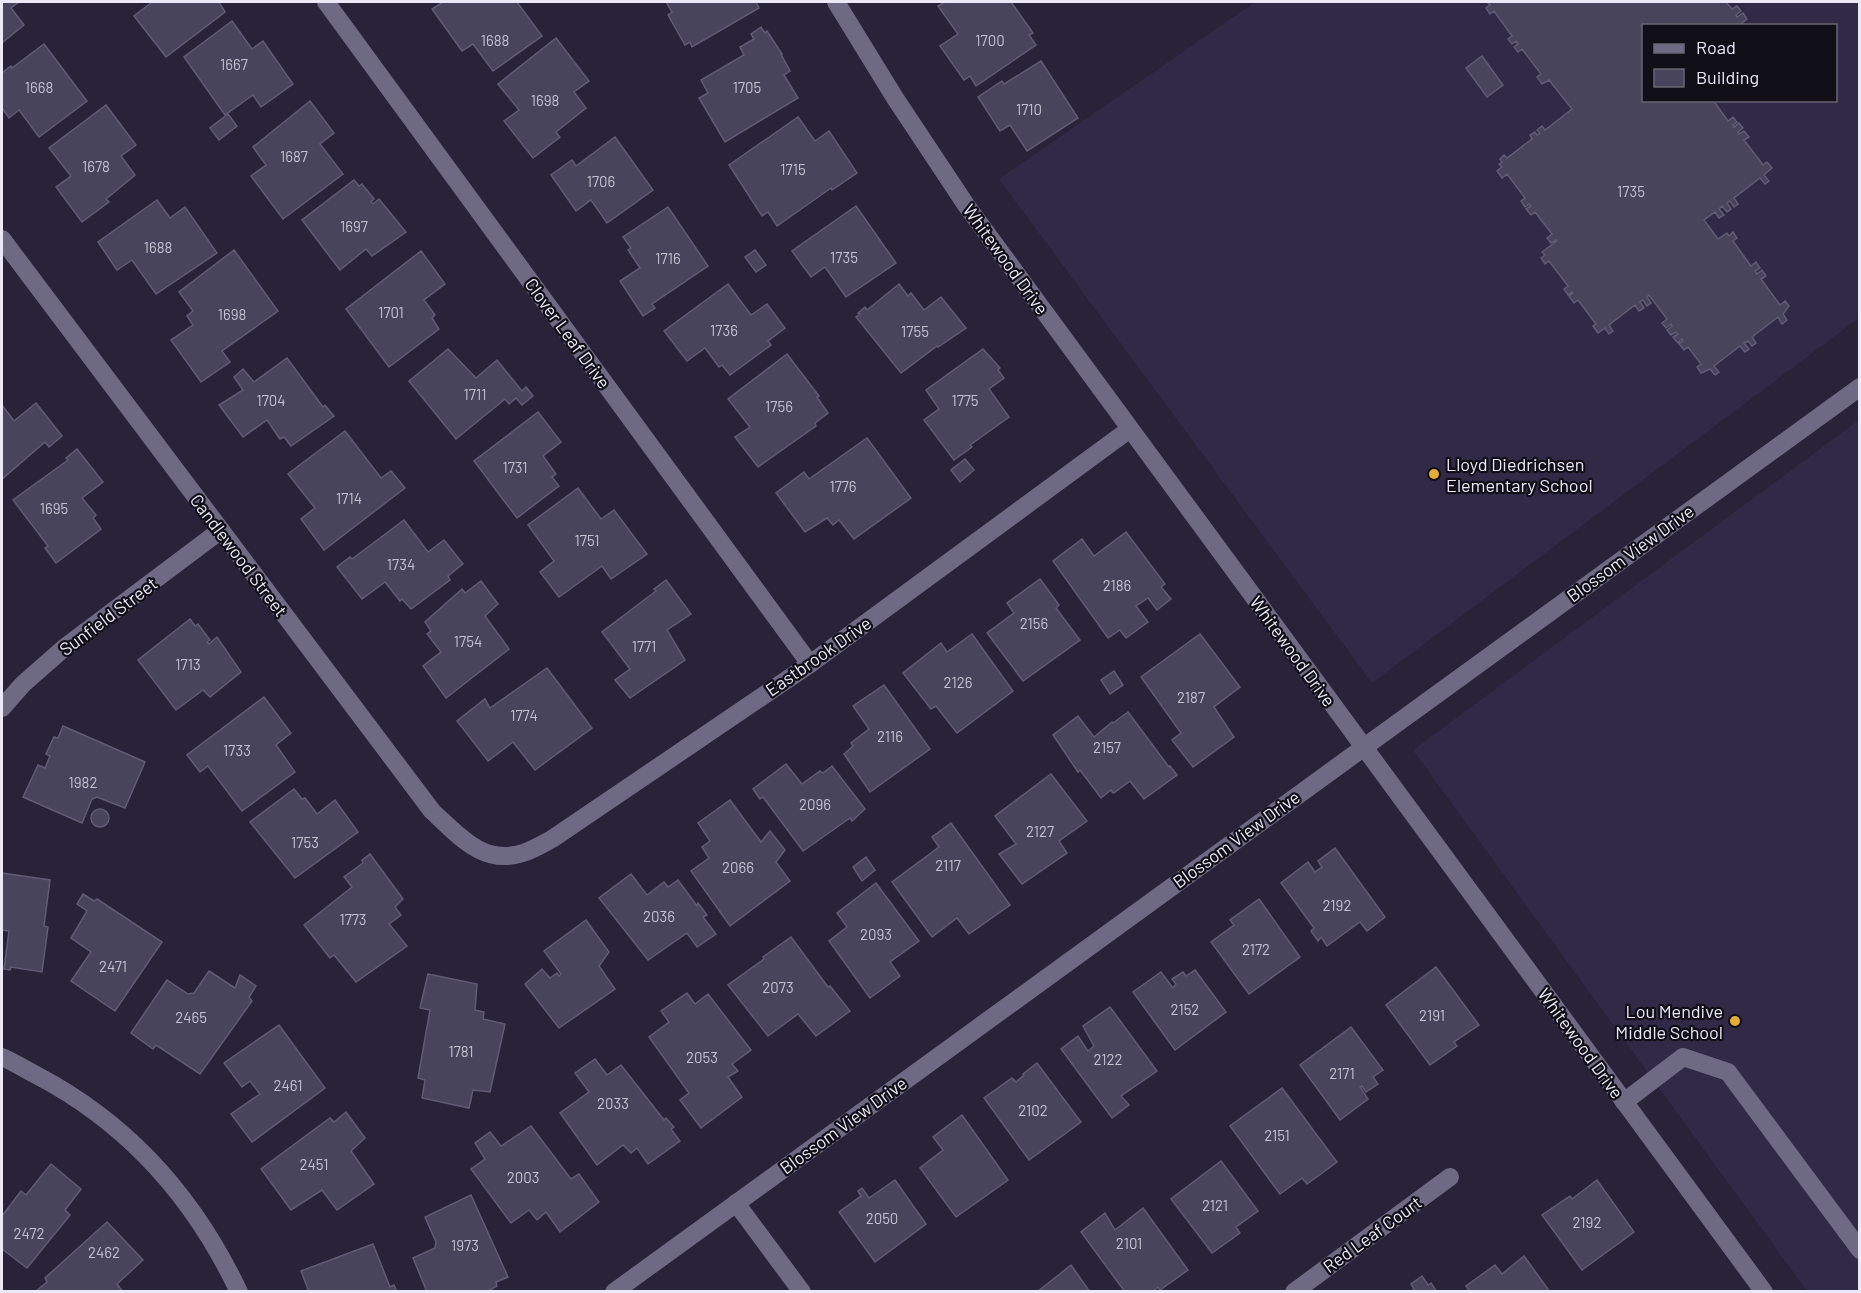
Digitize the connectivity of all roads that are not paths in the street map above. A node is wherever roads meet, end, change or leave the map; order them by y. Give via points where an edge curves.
1 (326, 2) edge
2 (836, 2) edge
3 (2, 239) edge
4 (1860, 387) edge
5 (1130, 429) junction
6 (221, 531) junction
7 (810, 664) junction
8 (2, 708) edge
9 (1363, 746) junction
10 (492, 856) joint
11 (2, 1058) edge
12 (1624, 1102) junction
13 (1450, 1177) dead end
14 (736, 1203) junction
15 (1860, 1250) edge
16 (239, 1292) edge
17 (614, 1292) edge
18 (802, 1292) edge
19 (1294, 1292) edge
20 (1764, 1292) edge

1 - 7 street, Clover Leaf Drive
2 - 5 street, Whitewood Drive via 966,205
3 - 6 street, Candlewood Street
4 - 9 street, Blossom View Drive
5 - 7 street, Eastbrook Drive
5 - 9 street, Whitewood Drive
6 - 8 street, Sunfield Street via 64,648
6 - 10 street, Candlewood Street via 432,811 469,845
7 - 10 street, Eastbrook Drive via 552,839 522,854
9 - 12 street, Whitewood Drive
9 - 14 street, Blossom View Drive
11 - 16 street via 65,1090 114,1126 152,1161 188,1204 222,1255
12 - 15 street via 1683,1058 1728,1072
12 - 20 street, Whitewood Drive
13 - 19 street, Red Leaf Court
14 - 17 street, Blossom View Drive
14 - 18 street

